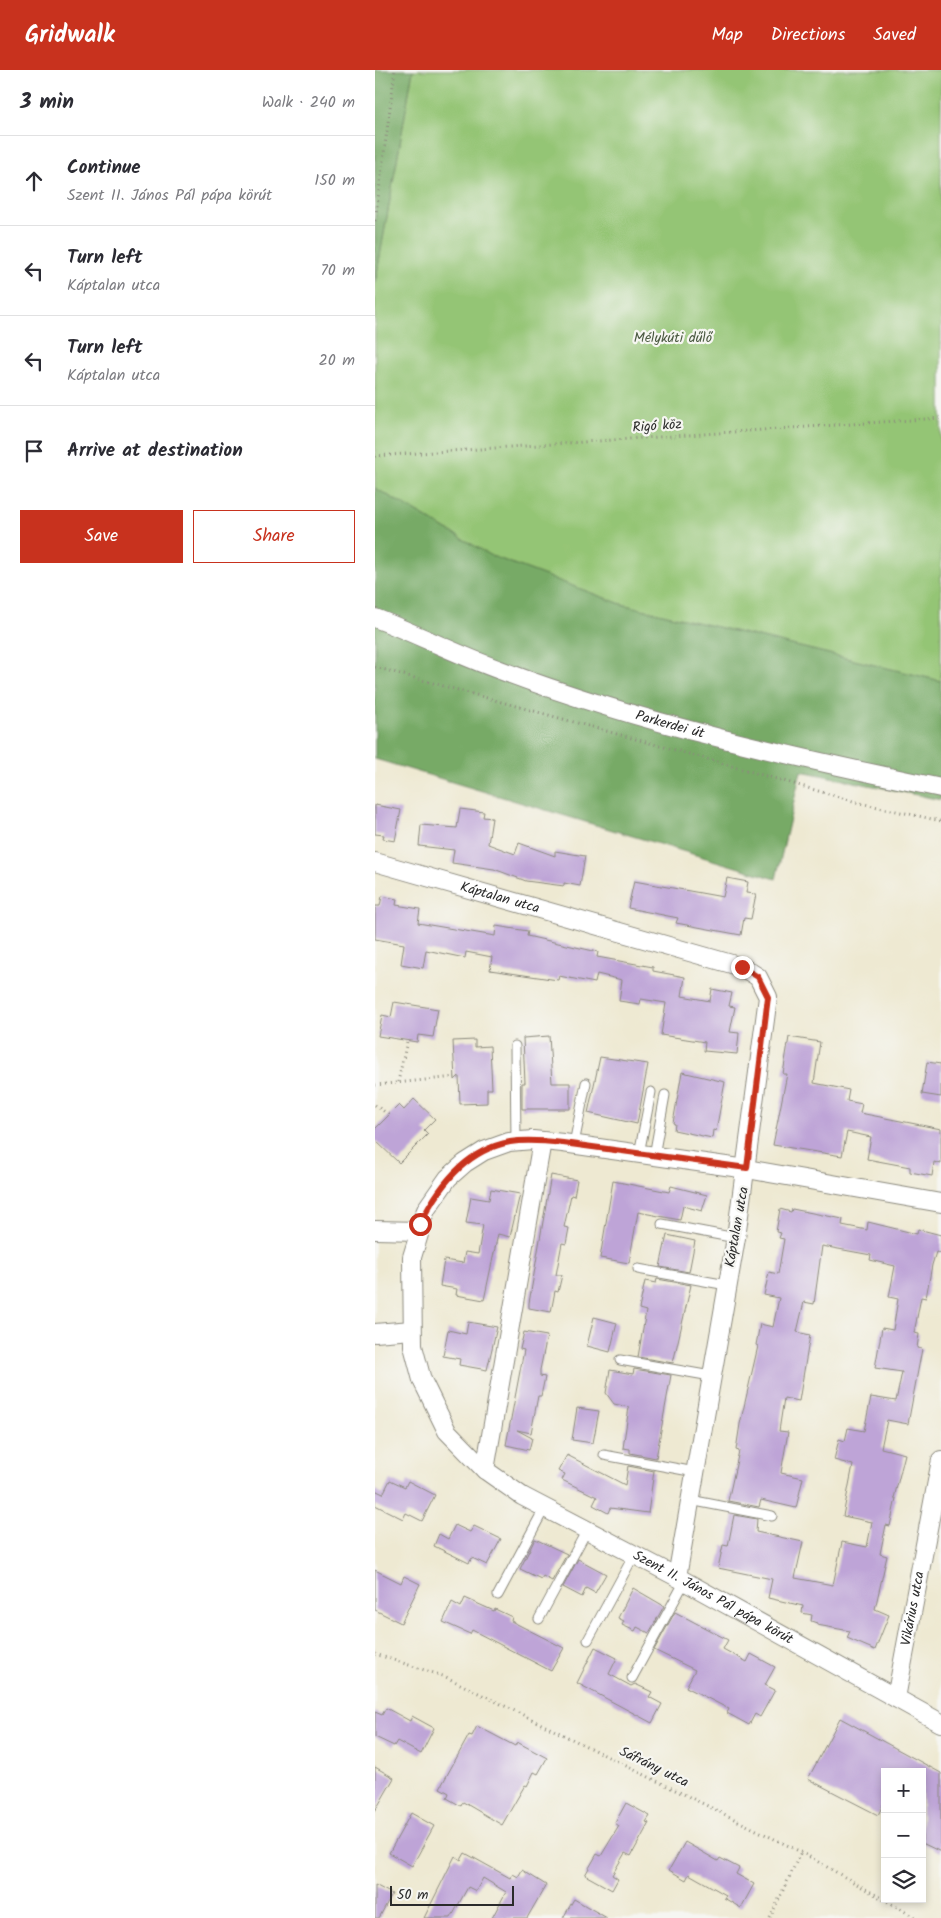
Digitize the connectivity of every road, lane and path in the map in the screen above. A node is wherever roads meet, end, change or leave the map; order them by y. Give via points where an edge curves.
1 (395, 70) edge
2 (375, 221) edge
3 (941, 418) edge
4 (375, 456) edge
5 (375, 618) edge
6 (375, 667) edge
7 (941, 788) edge
8 (941, 821) edge
9 (375, 862) edge
10 (407, 1041) dead end
11 (515, 1046) dead end
12 (455, 1077) dead end
13 (397, 1082) junction
14 (586, 1082) dead end
15 (375, 1085) edge
16 (651, 1092) dead end
17 (665, 1095) dead end
18 (375, 1105) edge
19 (389, 1115) dead end
20 (542, 1141) junction
21 (516, 1142) junction
22 (574, 1144) junction
23 (647, 1155) junction
24 (747, 1168) junction
25 (941, 1203) edge
26 (662, 1224) dead end
27 (375, 1230) edge
28 (420, 1231) junction
29 (736, 1238) junction
30 (637, 1269) dead end
31 (727, 1285) junction
32 (412, 1330) junction
33 (375, 1333) edge
34 (619, 1360) dead end
35 (711, 1376) junction
36 (604, 1455) dead end
37 (941, 1460) edge
38 (485, 1470) junction
39 (695, 1472) junction
40 (690, 1500) junction
41 (545, 1507) junction
42 (772, 1516) dead end
43 (587, 1530) junction
44 (634, 1555) junction
45 (681, 1579) junction
46 (498, 1595) dead end
47 (539, 1619) dead end
48 (588, 1640) dead end
49 (375, 1654) edge
50 (632, 1678) dead end
51 (896, 1698) junction
52 (941, 1723) edge
53 (801, 1852) junction
54 (770, 1918) edge
55 (916, 1918) edge

1 - 2 path
3 - 4 path, Rigó köz
5 - 7 street, Parkerdei út via 500,670 614,708 822,764
6 - 8 path via 860,803
9 - 24 street, Káptalan utca via 742,967 758,977 768,997
10 - 13 path
11 - 21 lane
12 - 13 path
13 - 15 path
14 - 22 lane
16 - 23 lane
17 - 23 lane
18 - 19 path
20 - 21 street, Szent II. János Pál pápa körút
20 - 22 street, Szent II. János Pál pápa körút
20 - 38 street
21 - 28 street, Szent II. János Pál pápa körút via 484,1151 448,1178 427,1208
22 - 23 street, Szent II. János Pál pápa körút
23 - 24 street, Szent II. János Pál pápa körút
24 - 25 street, Szent II. János Pál pápa körút
24 - 29 street, Káptalan utca
26 - 29 lane
27 - 28 street
28 - 32 street, Szent II. János Pál pápa körút via 412,1257
29 - 31 street, Káptalan utca
30 - 31 lane
31 - 35 street, Káptalan utca
32 - 33 street
32 - 38 street, Szent II. János Pál pápa körút via 421,1380 432,1404 447,1431
34 - 35 lane
35 - 39 street, Káptalan utca
36 - 39 lane
37 - 51 street, Vikárius utca
38 - 41 street, Szent II. János Pál pápa körút
39 - 40 street, Káptalan utca
40 - 42 lane
40 - 45 street, Káptalan utca
41 - 43 street, Szent II. János Pál pápa körút
41 - 46 lane
43 - 44 street, Szent II. János Pál pápa körút
43 - 47 lane
44 - 45 street, Szent II. János Pál pápa körút
44 - 48 lane
45 - 50 lane
45 - 51 street, Szent II. János Pál pápa körút
49 - 53 path, Sáfrány utca via 447,1677
51 - 52 street, Szent II. János Pál pápa körút
53 - 54 path
53 - 55 path, Sáfrány utca

